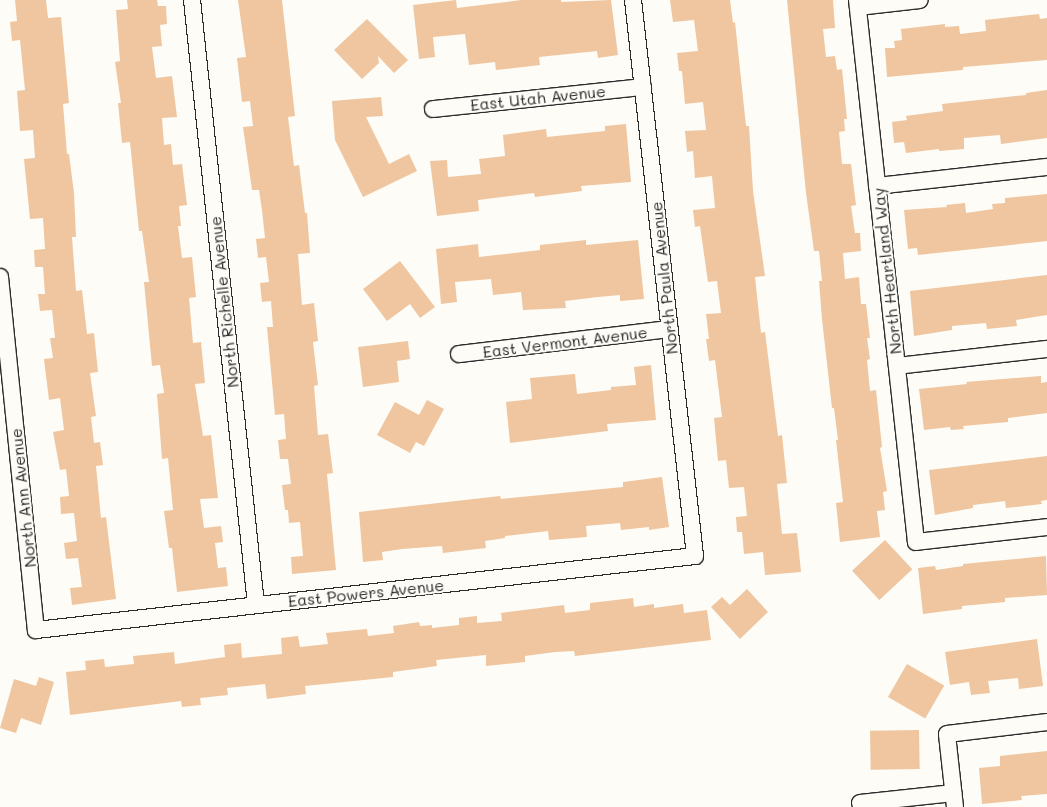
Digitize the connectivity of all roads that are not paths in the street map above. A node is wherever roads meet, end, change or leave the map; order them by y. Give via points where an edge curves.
1 (192, 0) edge
2 (633, 0) edge
3 (920, 0) edge
4 (857, 3) edge
5 (643, 87) junction
6 (433, 109) dead end
7 (1047, 167) edge
8 (877, 186) junction
9 (0, 278) edge
10 (670, 328) junction
11 (1047, 349) edge
12 (459, 354) dead end
13 (897, 366) junction
14 (1047, 527) edge
15 (695, 556) joint
16 (256, 605) junction
17 (36, 630) joint
18 (1047, 722) edge
19 (954, 800) edge
20 (860, 803) dead end

1 - 16 street, North Richelle Avenue
2 - 5 street, North Paula Avenue
3 - 4 street
4 - 8 street, North Heartland Way
5 - 6 street, East Utah Avenue
5 - 10 street, North Paula Avenue
7 - 8 street
8 - 13 street, North Heartland Way
9 - 17 street, North Ann Avenue
10 - 12 street, East Vermont Avenue
10 - 15 street, North Paula Avenue
11 - 13 street
13 - 14 street, North Heartland Way via 916,542
15 - 16 street, East Powers Avenue
16 - 17 street, East Powers Avenue
18 - 19 street via 947,734
19 - 20 street

